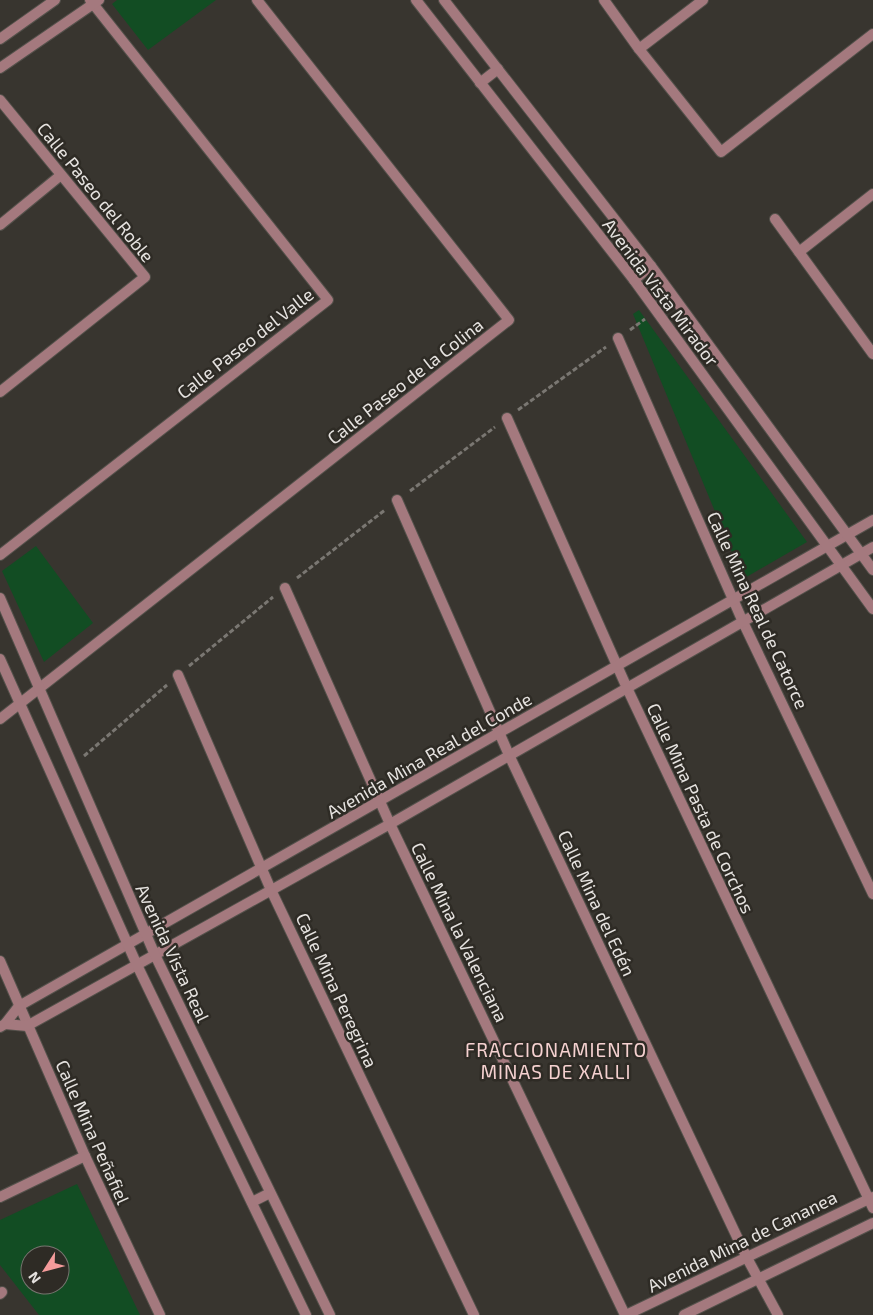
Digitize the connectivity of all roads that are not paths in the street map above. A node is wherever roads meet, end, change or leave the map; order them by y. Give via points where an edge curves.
1 (56, 0) edge
2 (257, 0) edge
3 (416, 0) edge
4 (444, 0) edge
5 (604, 0) edge
6 (702, 0) edge
7 (94, 1) edge
8 (873, 34) edge
9 (0, 39) edge
10 (640, 49) junction
11 (0, 68) edge
12 (498, 69) junction
13 (480, 83) junction
14 (0, 100) edge
15 (61, 175) junction
16 (873, 194) edge
17 (774, 219) dead end
18 (0, 225) edge
19 (799, 252) junction
20 (651, 266) junction
21 (634, 280) junction
22 (618, 338) road end
23 (873, 354) edge
24 (0, 392) edge
25 (507, 418) road end
26 (398, 500) road end
27 (873, 520) edge
28 (847, 534) junction
29 (827, 546) junction
30 (873, 547) edge
31 (861, 554) junction
32 (0, 555) edge
33 (841, 565) junction
34 (873, 570) edge
35 (285, 588) road end
36 (0, 598) edge
37 (734, 599) junction
38 (873, 609) edge
39 (743, 622) junction
40 (0, 659) edge
41 (617, 666) junction
42 (178, 675) road end
43 (39, 688) junction
44 (627, 688) junction
45 (19, 704) junction
46 (0, 719) edge
47 (499, 733) junction
48 (509, 755) junction
49 (380, 802) junction
50 (390, 824) junction
51 (262, 869) junction
52 (271, 890) junction
53 (873, 894) edge
54 (145, 934) junction
55 (128, 944) junction
56 (155, 955) junction
57 (0, 961) edge
58 (137, 965) junction
59 (19, 1006) junction
60 (3, 1025) edge
61 (28, 1026) junction
62 (85, 1156) junction
63 (270, 1193) junction
64 (0, 1197) edge
65 (871, 1201) edge
66 (252, 1202) junction
67 (873, 1222) edge
68 (747, 1258) junction
69 (759, 1279) junction
70 (160, 1315) edge
71 (306, 1315) edge
72 (330, 1315) edge
73 (474, 1315) edge
74 (625, 1315) edge
75 (684, 1315) edge
76 (778, 1315) edge

1 - 9 street
2 - 43 street, Calle Paseo de la Colina via 509,320
3 - 13 street, Avenida Vista Mirador
4 - 12 street, Avenida Vista Mirador
5 - 10 street
6 - 10 street
7 - 11 street
7 - 32 street, Calle Paseo del Valle via 328,300
8 - 10 street via 721,152
12 - 13 street
12 - 20 street, Avenida Vista Mirador
13 - 21 street, Avenida Vista Mirador
14 - 15 street, Calle Paseo del Roble
15 - 18 street
15 - 24 street, Calle Paseo del Roble via 145,277
16 - 19 street
17 - 19 street
19 - 23 street
20 - 21 street
20 - 28 street, Avenida Vista Mirador
21 - 29 street, Avenida Vista Mirador
22 - 37 street, Calle Mina Real de Catorce
25 - 41 street, Calle Mina Pasta de Corchos
26 - 47 street, Calle Mina del Edén
27 - 28 street, Avenida Mina Real del Conde
28 - 29 street, Avenida Mina Real del Conde
28 - 31 street, Avenida Vista Mirador
29 - 33 street, Avenida Vista Mirador
29 - 37 street, Avenida Mina Real del Conde
30 - 31 street
31 - 33 street
31 - 34 street, Avenida Vista Mirador
33 - 38 street, Avenida Vista Mirador
33 - 39 street
35 - 49 street, Calle Mina la Valenciana
36 - 43 street, Avenida Vista Real
37 - 39 street, Calle Mina Real de Catorce
37 - 41 street, Avenida Mina Real del Conde
39 - 44 street
39 - 53 street, Calle Mina Real de Catorce
40 - 45 street, Avenida Vista Real
41 - 44 street, Calle Mina Pasta de Corchos
41 - 47 street, Avenida Mina Real del Conde
42 - 51 street, Calle Mina Peregrina
43 - 45 street, Calle Paseo de la Colina
43 - 54 street, Avenida Vista Real
44 - 48 street
44 - 65 street, Calle Mina Pasta de Corchos
45 - 46 street, Calle Paseo de la Colina
45 - 55 street, Avenida Vista Real
47 - 48 street, Calle Mina del Edén
47 - 49 street, Avenida Mina Real del Conde
48 - 50 street
48 - 68 street, Calle Mina del Edén
49 - 50 street, Calle Mina la Valenciana
49 - 51 street, Avenida Mina Real del Conde
50 - 52 street
50 - 74 street, Calle Mina la Valenciana
51 - 52 street, Calle Mina Peregrina
51 - 54 street, Avenida Mina Real del Conde
52 - 56 street
52 - 73 street, Calle Mina Peregrina
54 - 55 street, Avenida Mina Real del Conde
54 - 56 street, Avenida Vista Real
55 - 58 street, Avenida Vista Real
55 - 59 street, Avenida Mina Real del Conde
56 - 58 street
56 - 63 street, Avenida Vista Real
57 - 59 street, Calle Mina Peñafiel
58 - 61 street
58 - 66 street, Avenida Vista Real
59 - 60 street, Avenida Mina Real del Conde
59 - 61 street, Calle Mina Peñafiel
60 - 61 street, Avenida Mina Real del Conde
61 - 62 street, Calle Mina Peñafiel
62 - 64 street
62 - 70 street, Calle Mina Peñafiel
63 - 66 street
63 - 72 street, Avenida Vista Real
65 - 68 street, Avenida Mina de Cananea
66 - 71 street, Avenida Vista Real
67 - 69 street
68 - 69 street, Calle Mina del Edén
68 - 74 street, Avenida Mina de Cananea
69 - 75 street
69 - 76 street, Calle Mina del Edén

